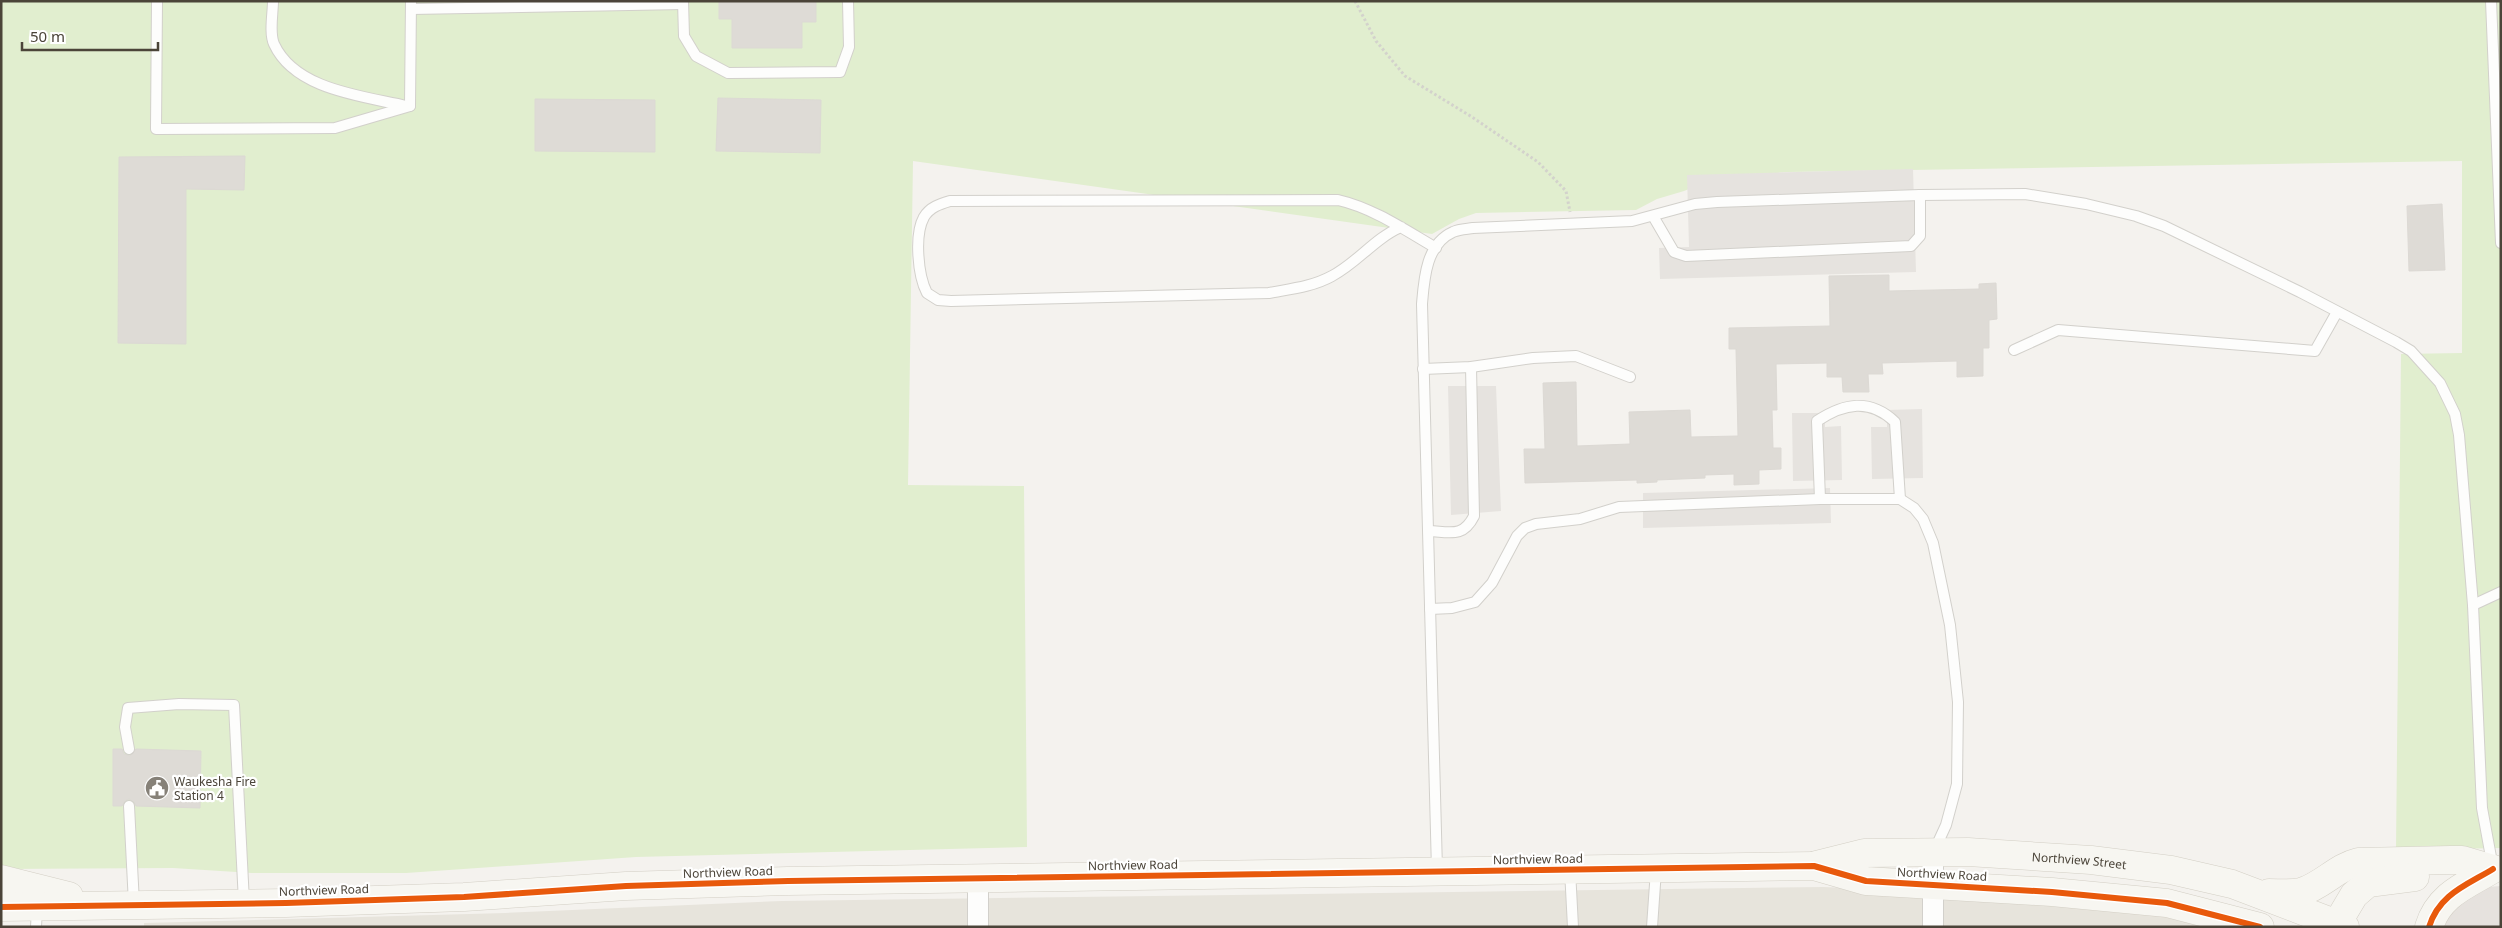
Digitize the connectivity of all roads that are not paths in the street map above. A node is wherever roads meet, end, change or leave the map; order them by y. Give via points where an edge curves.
1 (156, 1) edge
2 (273, 1) edge
3 (848, 1) edge
4 (2490, 1) edge
5 (683, 3) edge
6 (411, 5) edge
7 (410, 106) junction
8 (1920, 195) junction
9 (1653, 216) junction
10 (1401, 227) junction
11 (2501, 243) edge
12 (1436, 248) junction
13 (2337, 312) junction
14 (2014, 350) dead end
15 (1471, 367) junction
16 (1423, 369) junction
17 (1630, 376) dead end
18 (1820, 499) junction
19 (1900, 499) junction
20 (1429, 531) junction
21 (2501, 592) edge
22 (2473, 605) junction
23 (1430, 610) junction
24 (129, 749) dead end
25 (129, 806) dead end
26 (1933, 852) junction
27 (2379, 862) junction
28 (1814, 866) junction
29 (1656, 868) junction
30 (1570, 869) junction
31 (2497, 869) edge
32 (1437, 871) junction
33 (978, 878) junction
34 (1, 880) edge
35 (1932, 884) junction
36 (2262, 893) junction
37 (244, 903) junction
38 (107, 905) junction
39 (134, 905) junction
40 (1, 907) edge
41 (36, 917) edge
42 (2332, 924) edge
43 (978, 927) edge
44 (1573, 927) edge
45 (1652, 927) edge
46 (1933, 927) edge
47 (2260, 927) edge
48 (2429, 927) edge

1 - 7 lane via 156,129 335,128
2 - 7 lane via 273,42 287,64 328,89
3 - 5 lane via 849,47 840,72 728,73 696,56 684,36
4 - 11 lane
5 - 6 lane
6 - 7 lane
8 - 9 lane via 1717,202 1695,204
8 - 9 lane via 1920,236 1911,246 1686,256 1674,252
8 - 13 lane via 2025,194 2136,216 2197,242
9 - 12 lane via 1632,221 1473,228 1453,232
10 - 10 lane via 1362,207 1338,200 950,201 931,209 924,216 920,272 927,293 938,300 951,301 1269,293 1304,287 1332,276 1387,233
10 - 12 lane
12 - 16 lane via 1429,258 1424,282
13 - 14 lane via 2315,350 2058,330
13 - 22 lane via 2411,351 2427,366 2448,397 2455,414 2463,469
15 - 16 lane
15 - 17 lane via 1576,356
15 - 20 lane via 1474,516 1469,527 1459,532
16 - 20 lane
18 - 19 lane
18 - 19 lane via 1816,421 1833,410 1854,405 1882,410 1895,422
18 - 23 lane via 1619,507 1580,519 1536,524 1517,536 1492,583 1475,602
19 - 26 lane via 1923,519 1933,543 1950,625 1958,702 1958,784 1946,826
20 - 23 lane
21 - 22 lane
22 - 31 lane via 2482,808
23 - 32 lane
24 - 37 lane via 125,727 128,708 179,704 234,705
25 - 39 lane
26 - 28 street, Northview Street via 1864,853
26 - 35 street
26 - 36 street, Northview Street via 2024,854 2091,860 2171,870
27 - 31 street via 2457,860
27 - 36 street via 2344,866 2301,892
27 - 42 street via 2343,883
28 - 29 street, Northview Road
28 - 35 street, Northview Road via 1866,881
29 - 30 street, Northview Road
29 - 45 lane
30 - 32 street, Northview Road
30 - 44 lane
31 - 42 street via 2368,883 2354,895
31 - 48 street via 2446,896
32 - 33 street, Northview Road
33 - 37 street, Northview Road via 626,886 464,896
33 - 43 street
34 - 38 street
35 - 46 street
35 - 47 street, Northview Road via 2167,903
36 - 42 street, Northview Street
37 - 39 street, Northview Road
38 - 39 street, Northview Road
38 - 41 street, Northview Road
40 - 41 street, Northview Road

